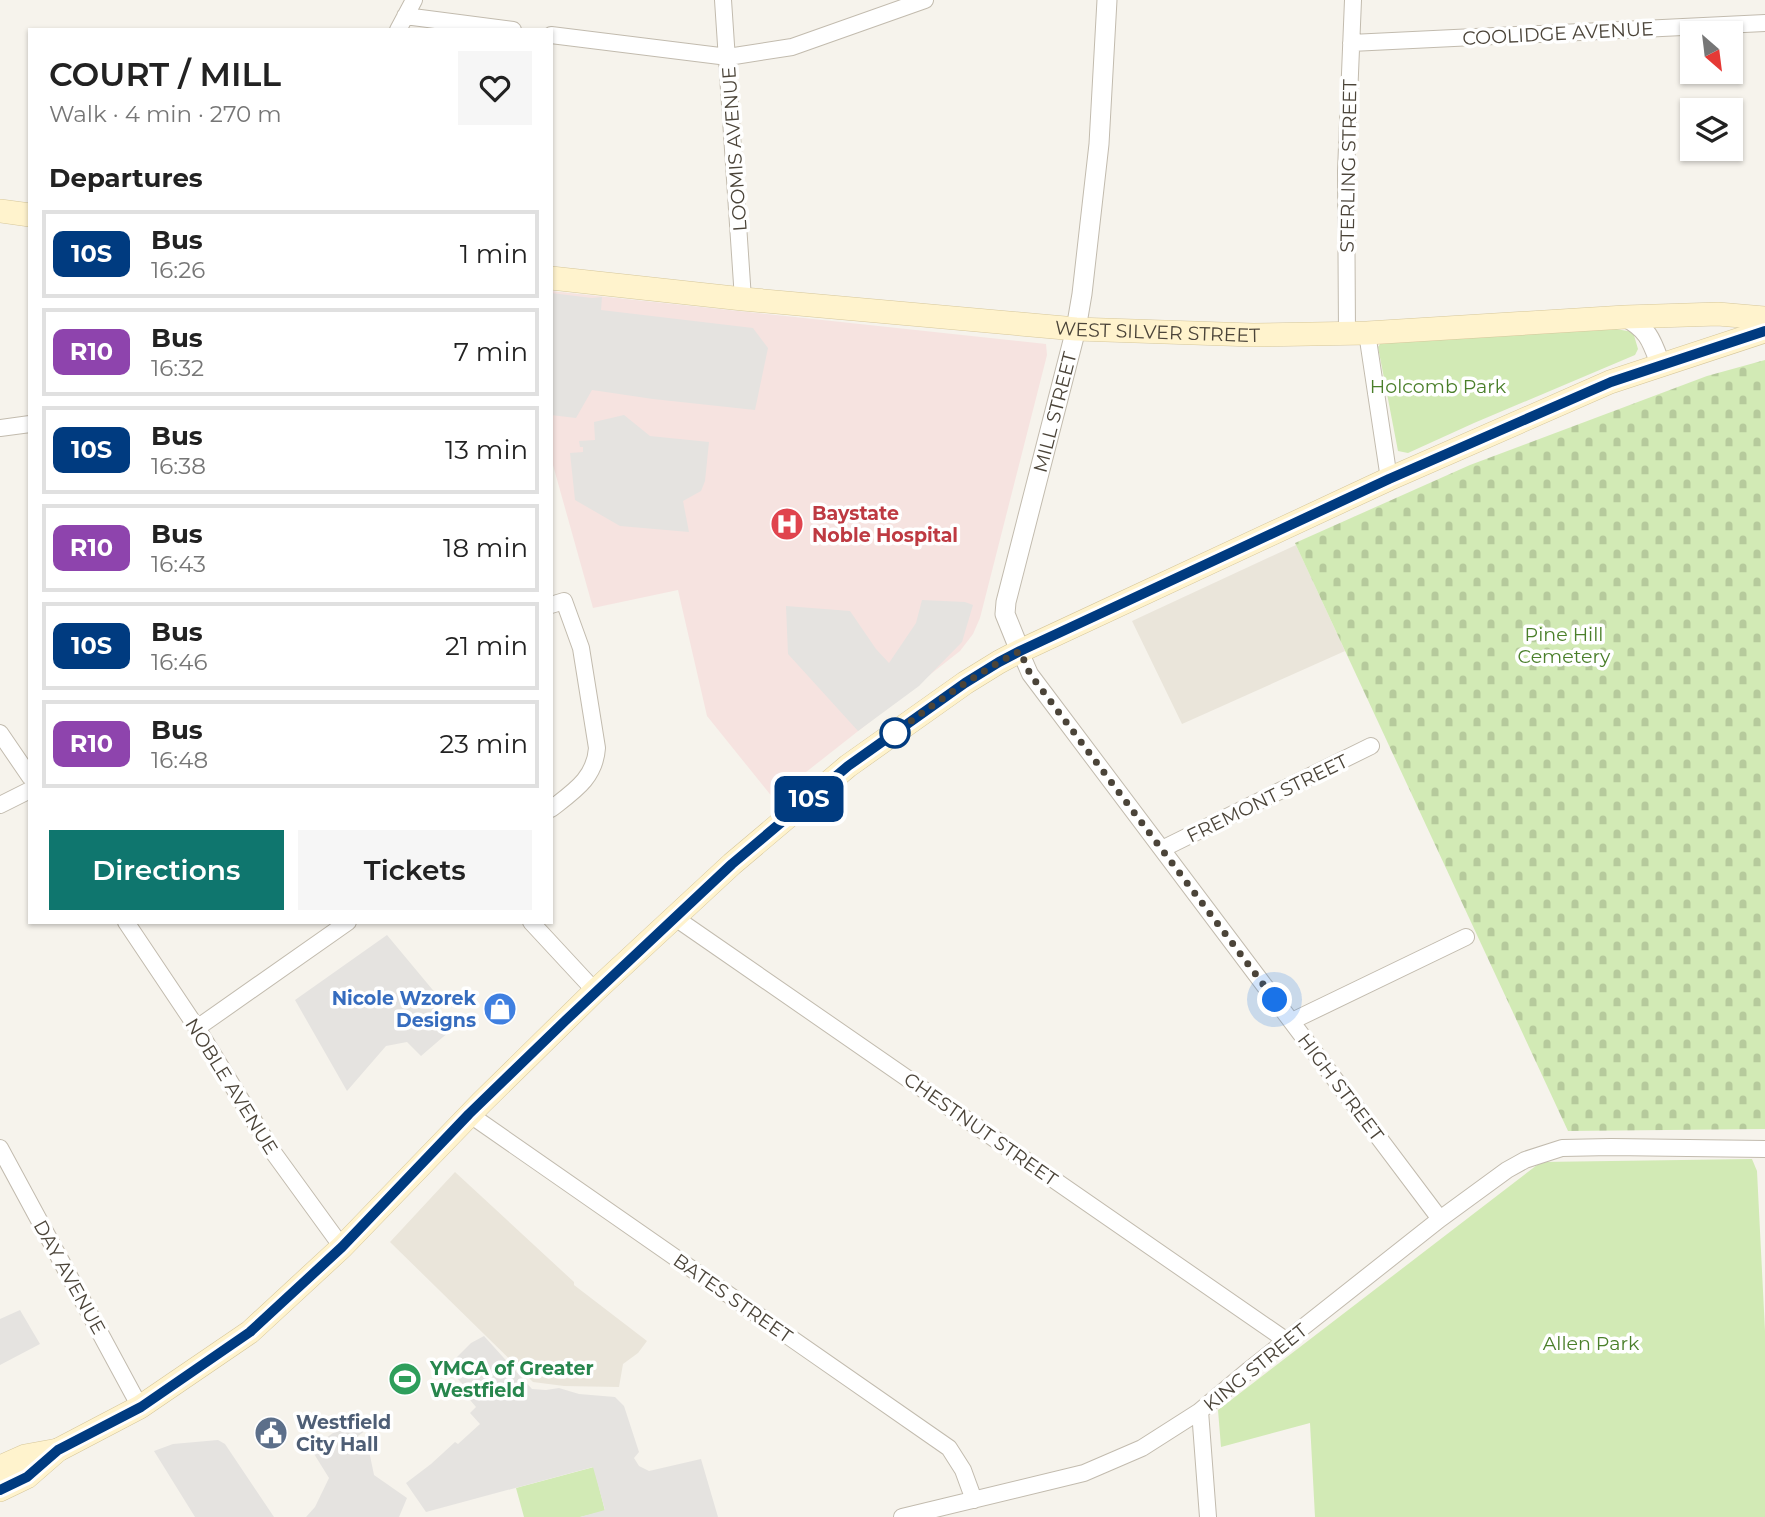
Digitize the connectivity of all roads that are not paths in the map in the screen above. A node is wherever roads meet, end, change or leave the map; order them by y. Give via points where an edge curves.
1 (414, 0) edge
2 (723, 0) edge
3 (925, 0) edge
4 (1107, 0) edge
5 (1353, 0) edge
6 (402, 23) edge
7 (1765, 23) edge
8 (481, 28) edge
9 (553, 35) edge
10 (1351, 43) junction
11 (728, 57) junction
12 (0, 211) edge
13 (28, 215) edge
14 (553, 278) edge
15 (743, 299) junction
16 (1625, 317) junction
17 (1765, 318) edge
18 (1076, 329) junction
19 (1765, 331) edge
20 (1357, 333) junction
21 (1661, 366) junction
22 (28, 424) edge
23 (0, 428) edge
24 (1389, 479) junction
25 (558, 603) edge
26 (1020, 651) junction
27 (0, 733) edge
28 (1371, 746) dead end
29 (28, 774) edge
30 (28, 791) edge
31 (0, 805) edge
32 (553, 807) edge
33 (1162, 849) junction
34 (674, 917) junction
35 (127, 924) edge
36 (345, 924) edge
37 (533, 924) edge
38 (1466, 937) dead end
39 (595, 991) junction
40 (1292, 1021) junction
41 (197, 1028) junction
42 (469, 1114) junction
43 (0, 1148) edge
44 (1765, 1149) edge
45 (1440, 1219) junction
46 (342, 1247) junction
47 (1287, 1340) junction
48 (141, 1407) junction
49 (1200, 1411) junction
50 (58, 1450) junction
51 (0, 1467) edge
52 (0, 1490) edge
53 (974, 1500) junction
54 (902, 1517) edge
55 (1208, 1517) edge

1 - 6 street
2 - 11 street, LOOMIS AVENUE
3 - 11 street via 792,47
4 - 18 street, MILL STREET via 1099,144
5 - 10 street, STERLING STREET
6 - 8 street
7 - 10 street, COOLIDGE AVENUE
9 - 11 street
10 - 20 street, STERLING STREET via 1346,171
11 - 15 street, LOOMIS AVENUE
12 - 13 main road
14 - 15 main road, WEST SILVER STREET
15 - 18 main road, WEST SILVER STREET
16 - 17 main road, WEST SILVER STREET via 1718,314
16 - 20 main road, WEST SILVER STREET
16 - 21 street via 1648,334
18 - 20 main road, WEST SILVER STREET
18 - 26 street, MILL STREET via 1006,602 1005,614
19 - 21 main road
20 - 24 street, STERLING STREET
21 - 24 main road via 1611,382
22 - 23 street
24 - 26 main road
25 - 32 street via 581,648 597,761 592,773
26 - 33 street, HIGH STREET via 1030,674
26 - 34 main road via 965,683 839,773
27 - 29 street
28 - 33 street, FREMONT STREET
30 - 31 street
33 - 40 street, HIGH STREET
34 - 39 main road
34 - 47 street, CHESTNUT STREET
35 - 41 street, NOBLE AVENUE
36 - 41 street
37 - 39 street
38 - 40 street
39 - 42 main road
40 - 45 street, HIGH STREET
41 - 46 street, NOBLE AVENUE via 273,1153
42 - 46 main road
42 - 53 street, BATES STREET via 949,1448
43 - 48 street, DAY AVENUE
44 - 45 street, KING STREET via 1562,1148 1507,1170
45 - 47 street, KING STREET
46 - 48 main road via 250,1332
47 - 49 street, KING STREET
48 - 50 main road
49 - 53 street, KING STREET via 1142,1448 1084,1473
49 - 55 street
50 - 51 main road via 25,1456
50 - 52 main road via 27,1477
53 - 54 street, KING STREET

